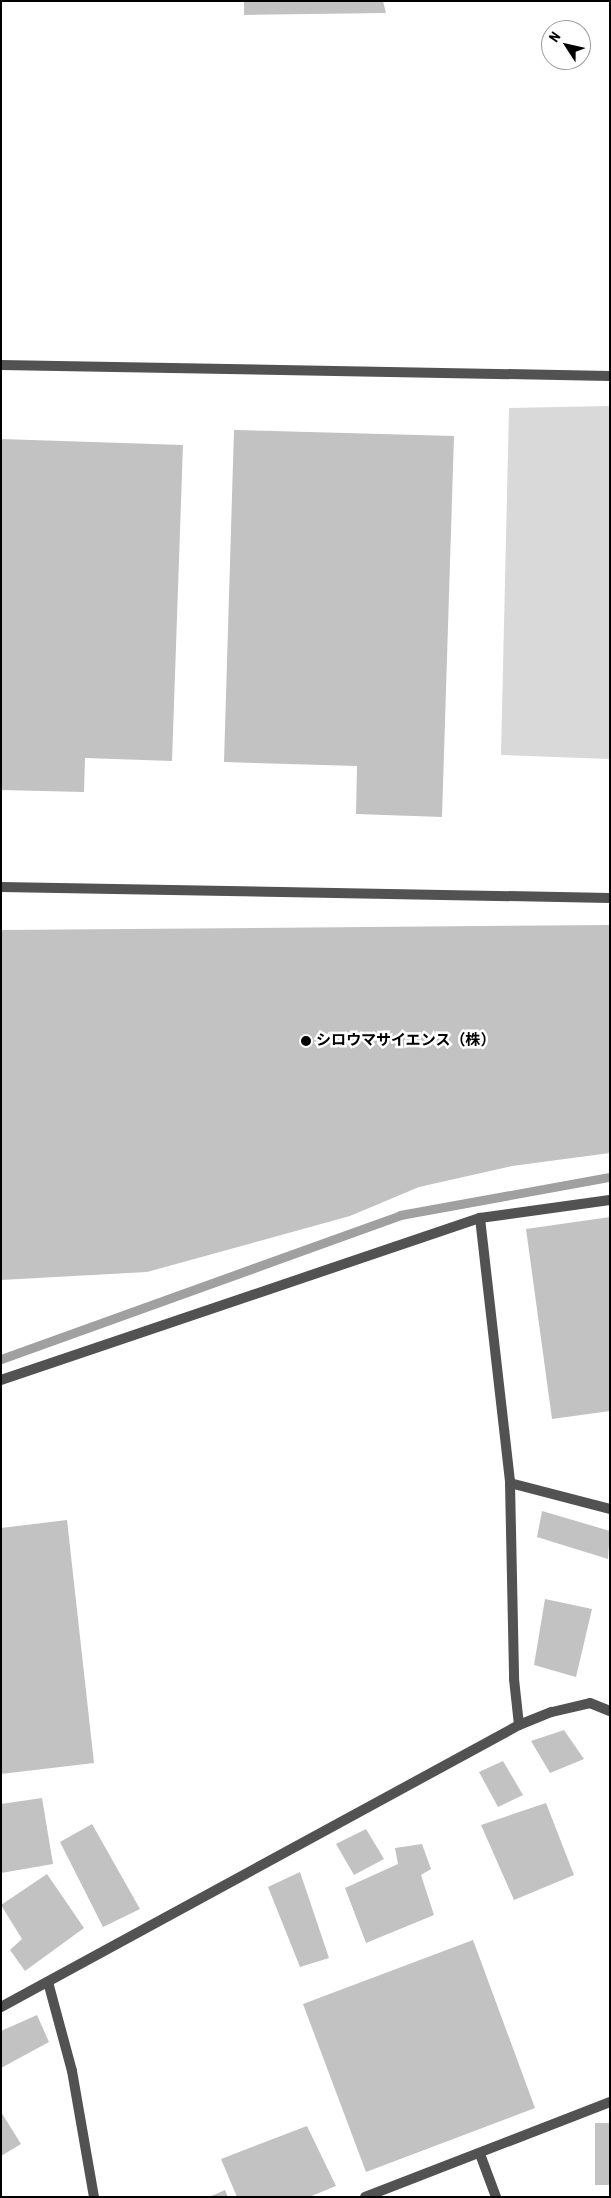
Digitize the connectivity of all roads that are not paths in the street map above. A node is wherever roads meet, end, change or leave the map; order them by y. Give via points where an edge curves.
1 (1, 365) edge
2 (610, 376) edge
3 (1, 887) edge
4 (610, 898) edge
5 (610, 1200) edge
6 (480, 1218) junction
7 (1, 1380) edge
8 (510, 1482) junction
9 (610, 1509) edge
10 (610, 1711) edge
11 (519, 1725) junction
12 (48, 1982) junction
13 (1, 2007) edge
14 (610, 2102) edge
15 (480, 2154) junction
16 (94, 2197) edge
17 (365, 2197) edge
18 (496, 2197) edge

1 - 2 street
3 - 4 street
5 - 6 street
6 - 7 street
6 - 8 street
8 - 9 street
8 - 11 street via 514,1679
10 - 11 street via 590,1702
11 - 12 street
12 - 13 street
12 - 16 street via 72,2071
14 - 15 street
15 - 17 street
15 - 18 street

